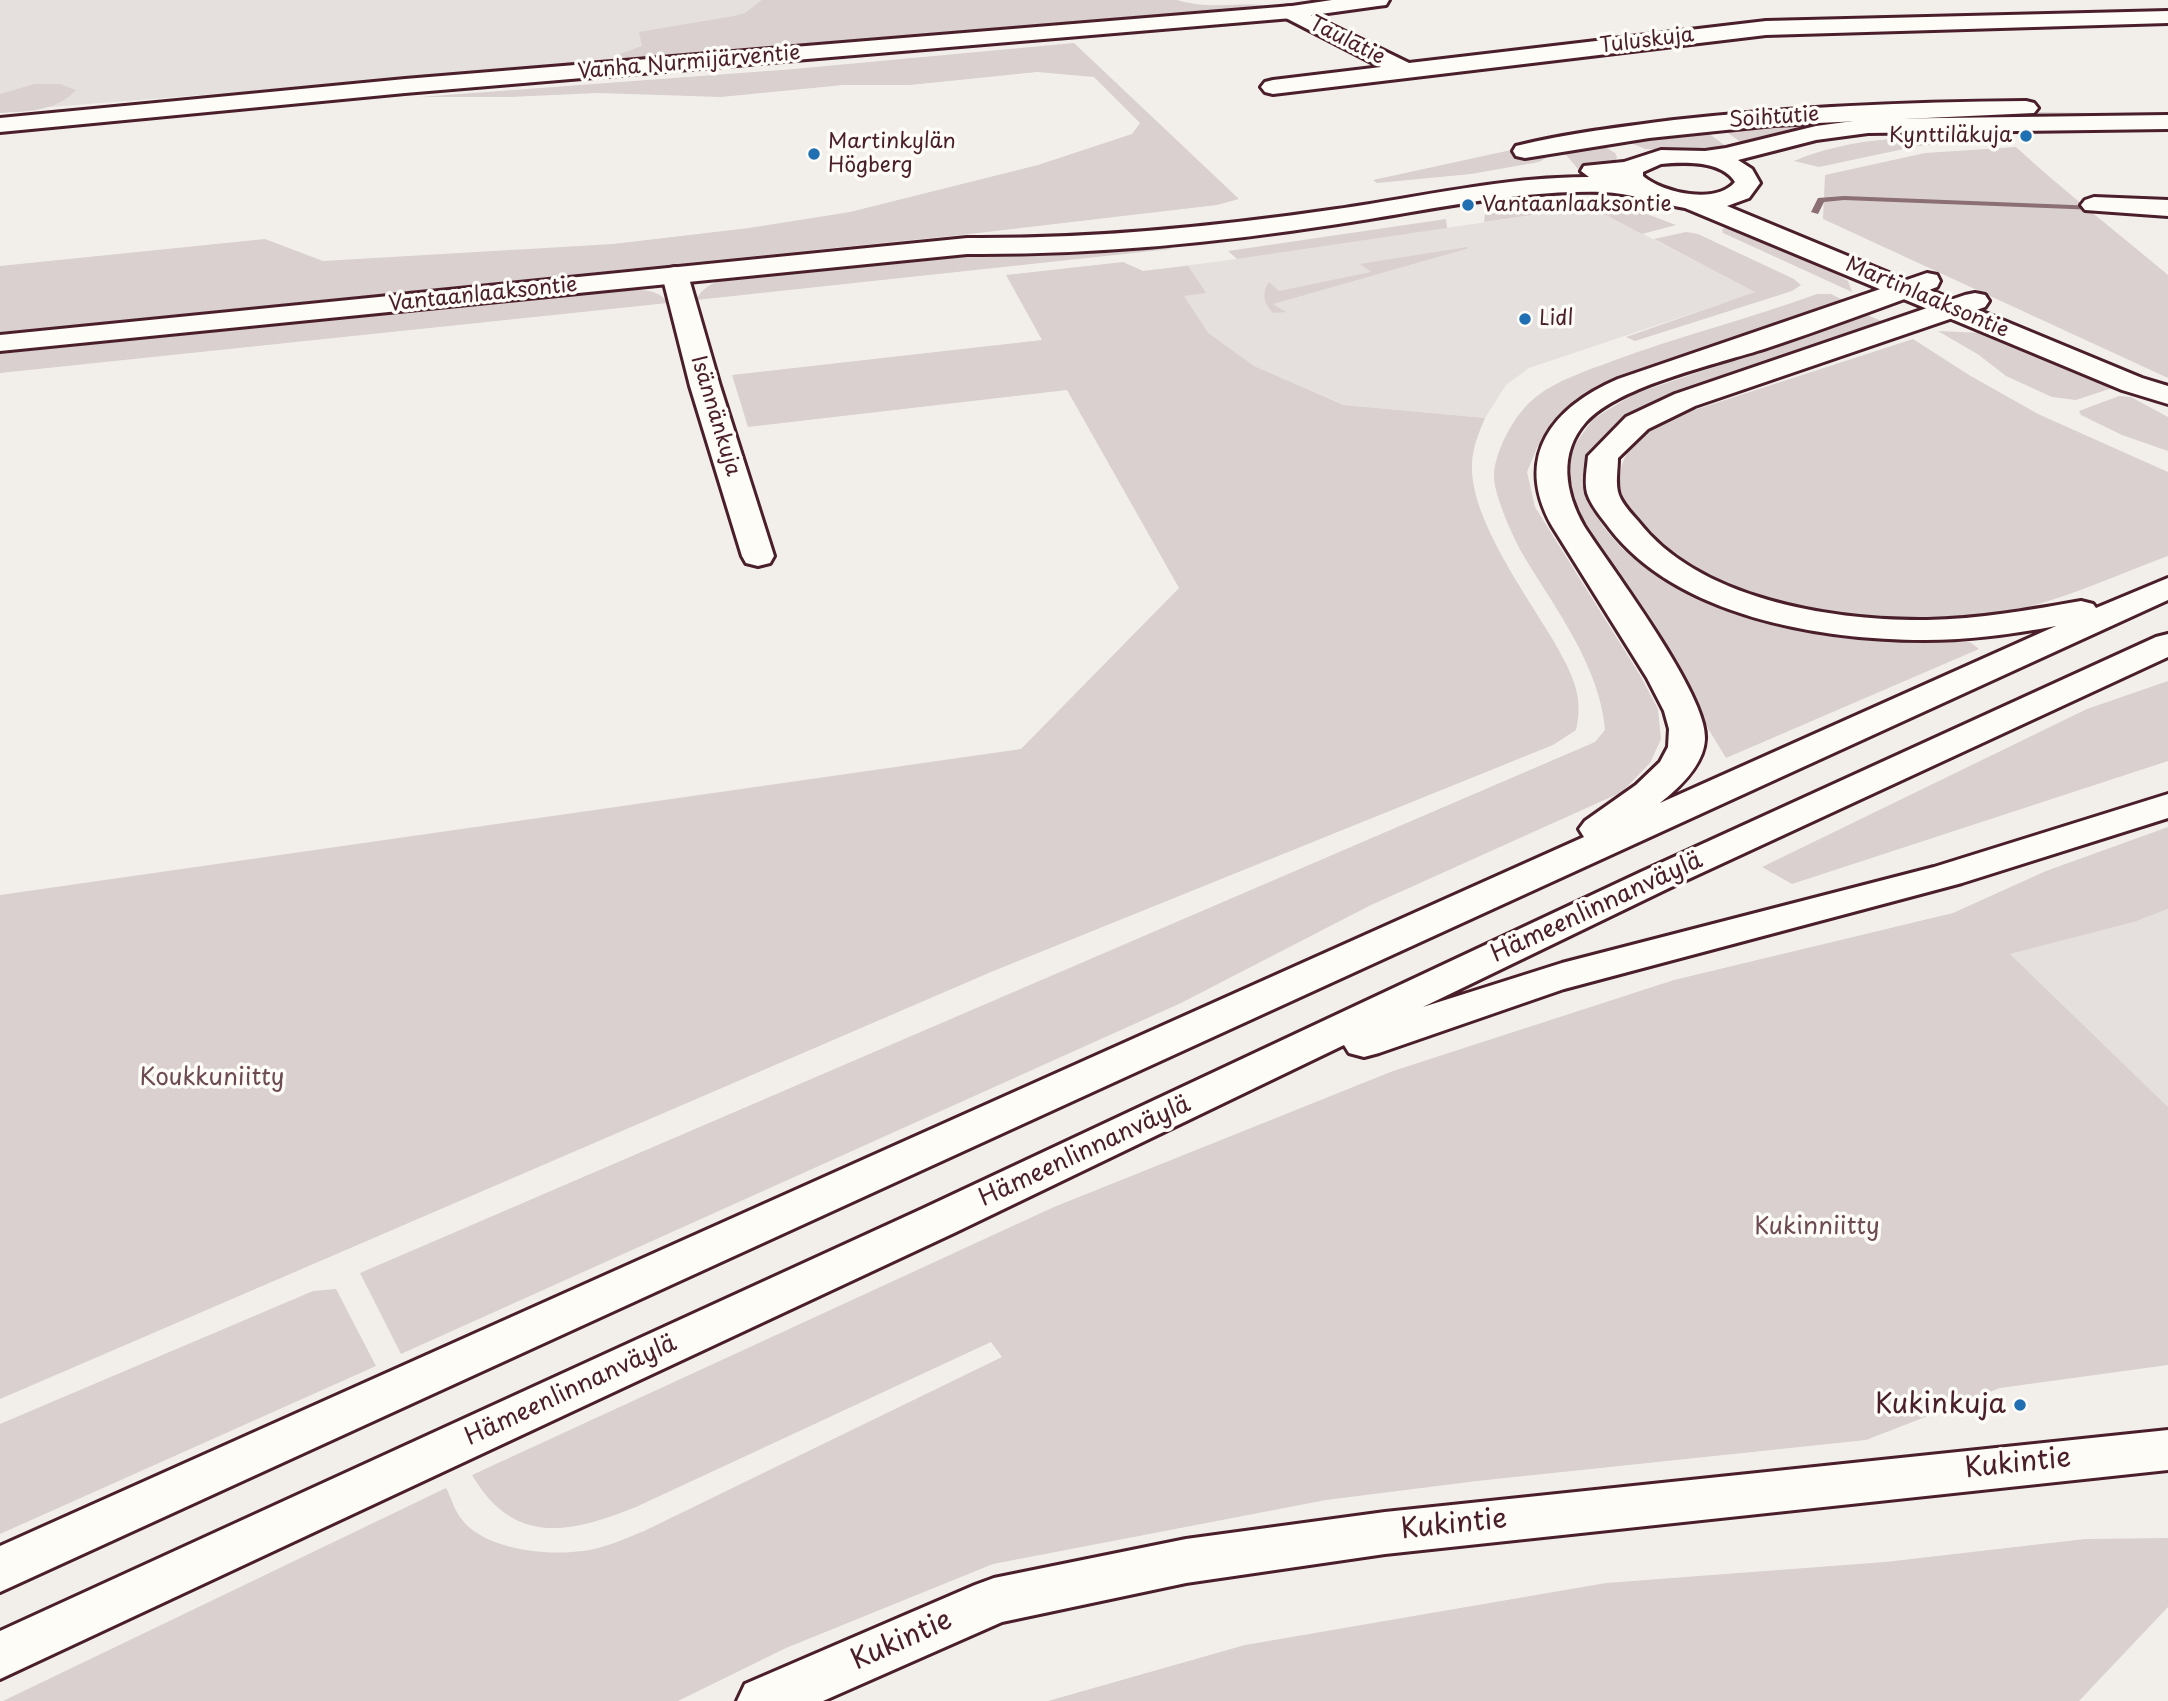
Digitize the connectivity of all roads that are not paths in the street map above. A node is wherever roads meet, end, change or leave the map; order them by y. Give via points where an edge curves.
1 (1378, 0) edge
2 (1998, 0) edge
3 (1292, 12) junction
4 (2168, 17) edge
5 (2023, 22) junction
6 (1404, 70) junction
7 (1273, 87) dead end
8 (2026, 108) dead end
9 (2168, 122) edge
10 (0, 125) edge
11 (1971, 125) junction
12 (1608, 137) junction
13 (1525, 150) dead end
14 (1707, 158) junction
15 (1640, 172) junction
16 (1746, 183) junction
17 (1686, 200) junction
18 (2094, 205) dead end
19 (2168, 208) edge
20 (675, 275) junction
21 (1916, 285) junction
22 (1962, 305) junction
23 (0, 343) edge
24 (2168, 393) edge
25 (758, 556) dead end
26 (2168, 588) edge
27 (2168, 645) edge
28 (2168, 805) edge
29 (1500, 892) junction
30 (1181, 1107) junction
31 (2168, 1450) edge
32 (0, 1570) edge
33 (0, 1656) edge
34 (765, 1701) edge

1 - 3 main road, Vanha Nurmijärventie
2 - 5 main road
3 - 6 main road, Taulatie
3 - 10 main road, Vanha Nurmijärventie via 405,86
4 - 5 main road, Tuluskuja
5 - 6 main road, Tuluskuja via 1766,28
6 - 7 main road, Tuluskuja
8 - 12 main road, Soihtutie via 1786,116
9 - 11 main road
11 - 14 main road via 1918,123 1827,130
11 - 16 main road via 1833,142 1802,150
12 - 13 main road, Soihtutie
12 - 15 main road
14 - 15 main road via 1675,155
14 - 16 main road, Martinlaaksontie via 1733,166
15 - 17 main road via 1661,196
15 - 20 main road, Vantaanlaaksontie via 1583,184 1491,191 1194,234 1060,246 967,246
16 - 17 main road via 1723,199
16 - 21 main road, Martinlaaksontie via 1754,198 1783,218
17 - 21 main road, Martinlaaksontie
18 - 19 main road
20 - 23 main road, Vantaanlaaksontie
20 - 25 main road, Isännänkuja
21 - 22 main road, Martinlaaksontie
21 - 29 main road via 1665,372 1581,410 1567,428 1555,454 1551,483 1561,512 1680,704 1686,747 1678,764 1622,813
22 - 24 main road, Martinlaaksontie via 2132,384
22 - 26 main road via 1685,400 1637,423 1603,456 1603,492 1624,530 1656,559 1704,587 1764,610 1836,625 1923,630 1987,627 2089,609
26 - 29 main road
27 - 30 main road, Hämeenlinnanväylä via 1655,880
28 - 30 main road via 2004,861 1498,996
29 - 32 main road
30 - 33 main road, Hämeenlinnanväylä
31 - 34 main road, Kukintie via 1385,1532 1186,1560 993,1601

